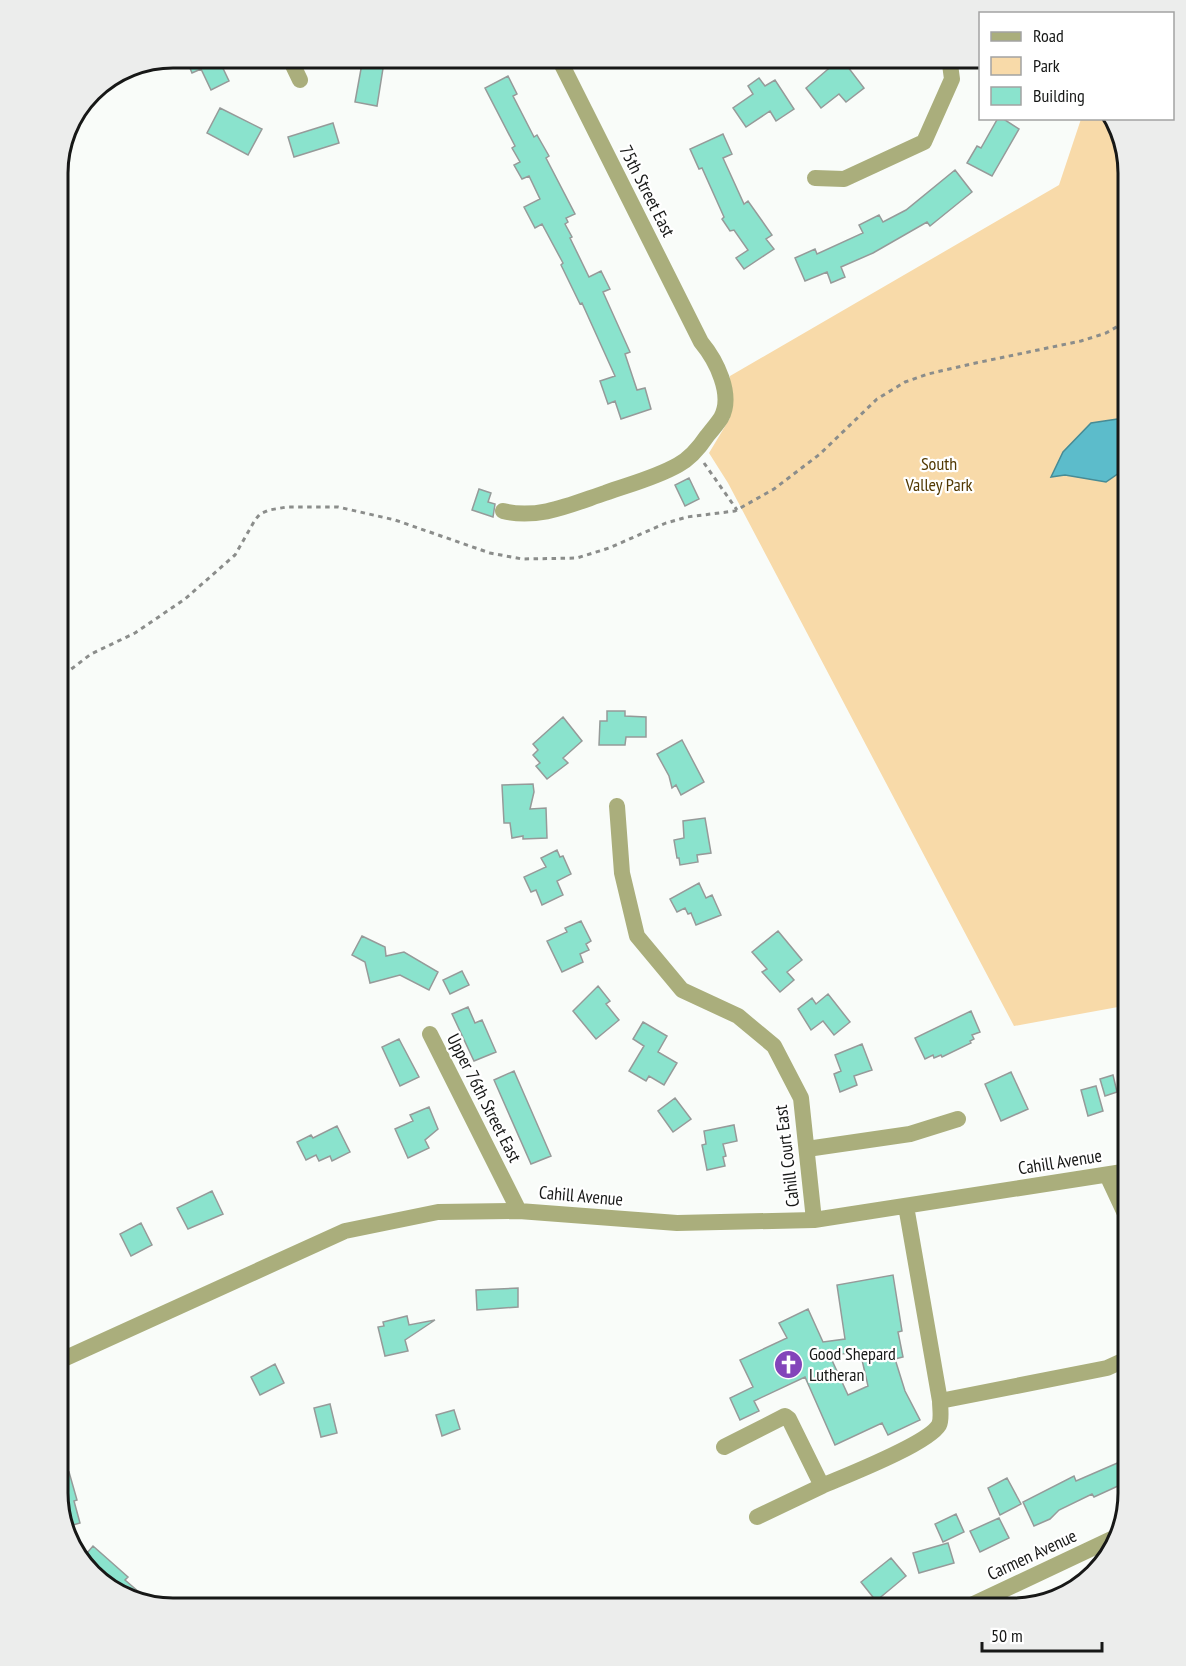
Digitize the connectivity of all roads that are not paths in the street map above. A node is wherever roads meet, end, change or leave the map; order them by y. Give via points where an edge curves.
1 (294, 68) edge
2 (564, 68) edge
3 (950, 68) edge
4 (300, 80) dead end
5 (815, 178) dead end
6 (503, 511) dead end
7 (617, 806) dead end
8 (430, 1034) dead end
9 (958, 1119) dead end
10 (807, 1149) junction
11 (1118, 1173) edge
12 (1107, 1175) junction
13 (1118, 1198) edge
14 (906, 1206) junction
15 (519, 1211) junction
16 (814, 1220) junction
17 (68, 1357) edge
18 (1118, 1363) edge
19 (940, 1401) junction
20 (724, 1447) dead end
21 (822, 1486) junction
22 (757, 1517) dead end
23 (1106, 1542) edge
24 (986, 1598) edge

1 - 4 street
2 - 6 street, 75th Street East via 701,342 718,366 726,400 722,416 696,452 681,464 552,510 532,514
3 - 5 street via 952,79 924,142 844,179
7 - 10 street, Cahill Court East via 622,873 636,936 682,990 738,1016 774,1046 801,1098
8 - 15 street, Upper 76th Street East
9 - 10 street via 910,1134
10 - 16 street, Cahill Court East
11 - 12 street, Cahill Avenue
12 - 13 street
12 - 14 street, Cahill Avenue
14 - 16 street, Cahill Avenue
14 - 19 street
15 - 16 street, Cahill Avenue via 677,1223
15 - 17 street, Cahill Avenue via 438,1212 345,1231
18 - 19 street
19 - 21 street via 940,1423 932,1433
20 - 21 street via 785,1416
21 - 22 street
23 - 24 street, Carmen Avenue

